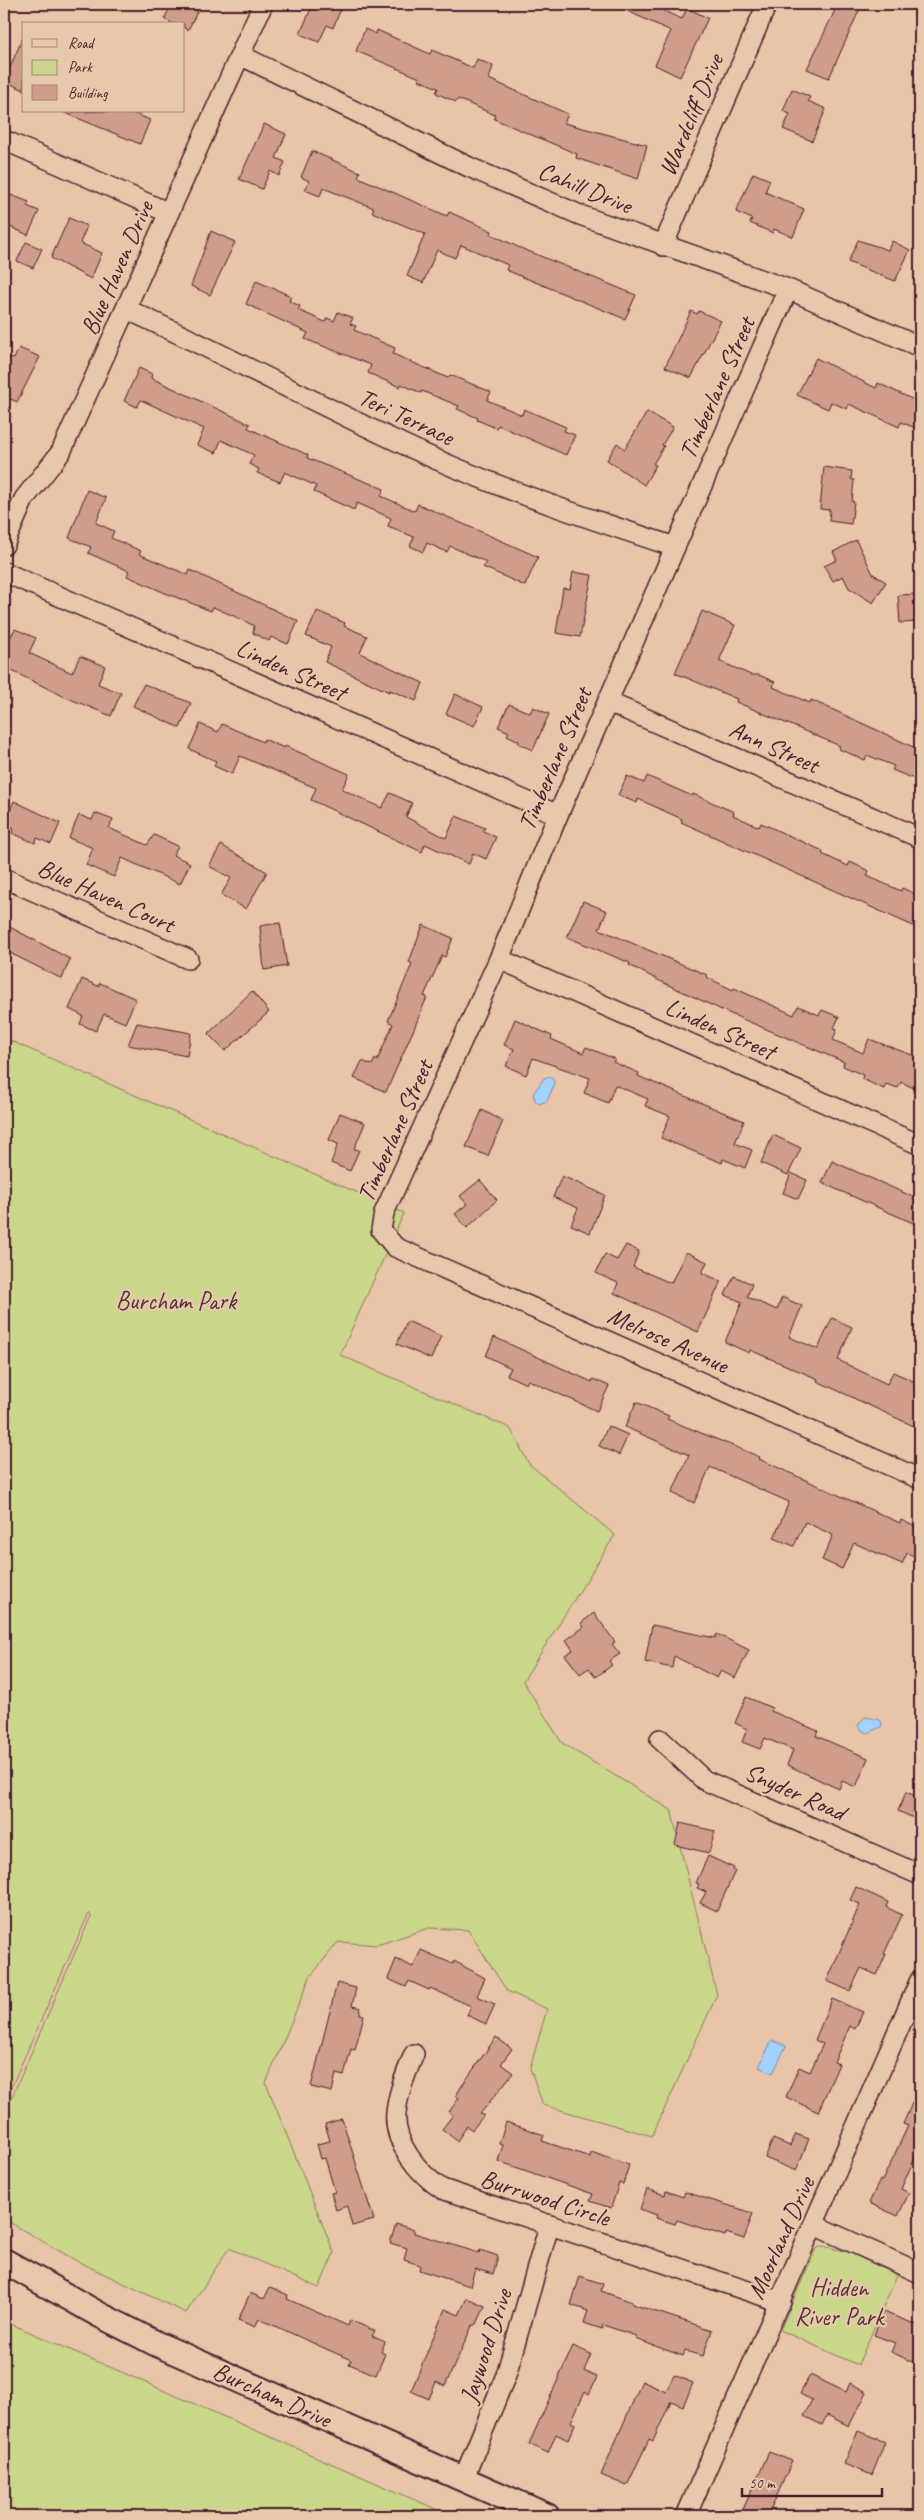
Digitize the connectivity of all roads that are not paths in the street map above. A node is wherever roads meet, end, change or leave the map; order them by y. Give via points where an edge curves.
1 (263, 4) edge
2 (767, 4) edge
3 (240, 55) junction
4 (4, 140) edge
5 (169, 213) junction
6 (663, 246) junction
7 (788, 289) junction
8 (126, 309) junction
9 (920, 347) edge
10 (4, 545) edge
11 (674, 547) junction
12 (4, 572) edge
13 (608, 702) junction
14 (558, 815) junction
15 (920, 838) edge
16 (4, 878) edge
17 (188, 959) dead end
18 (499, 959) junction
19 (920, 1145) edge
20 (395, 1247) joint
21 (920, 1479) edge
22 (660, 1739) dead end
23 (920, 1875) edge
24 (920, 1980) edge
25 (414, 2054) dead end
26 (814, 2225) junction
27 (549, 2226) junction
28 (4, 2261) edge
29 (920, 2273) edge
30 (780, 2302) junction
31 (463, 2480) junction
32 (548, 2516) edge
33 (686, 2516) edge

1 - 3 street, Blue Haven Drive
2 - 6 street, Wardcliff Drive
3 - 5 street, Blue Haven Drive
3 - 6 street, Cahill Drive via 469,168
4 - 5 street
5 - 8 street, Blue Haven Drive
6 - 7 street, Cahill Drive
7 - 9 street, Cahill Drive
7 - 11 street, Timberlane Street
8 - 10 street, Blue Haven Drive via 62,452 24,500
8 - 11 street, Teri Terrace via 434,458 548,505
11 - 13 street, Timberlane Street
12 - 14 street, Linden Street
13 - 14 street, Timberlane Street
13 - 15 street, Ann Street
14 - 18 street, Timberlane Street
16 - 17 street, Blue Haven Court
18 - 19 street, Linden Street
18 - 20 street, Timberlane Street via 384,1213 381,1230
20 - 21 street, Melrose Avenue
22 - 23 street, Snyder Road via 704,1780
24 - 26 street, Moorland Drive
25 - 27 street, Burrwood Circle via 401,2086 395,2115 413,2165 427,2180 442,2189
26 - 29 street
26 - 30 street, Moorland Drive
27 - 30 street, Burrwood Circle
27 - 31 street, Jaywood Drive via 506,2375
28 - 31 street, Burcham Drive via 157,2344
30 - 33 street, Moorland Drive
31 - 32 street, Burcham Drive

